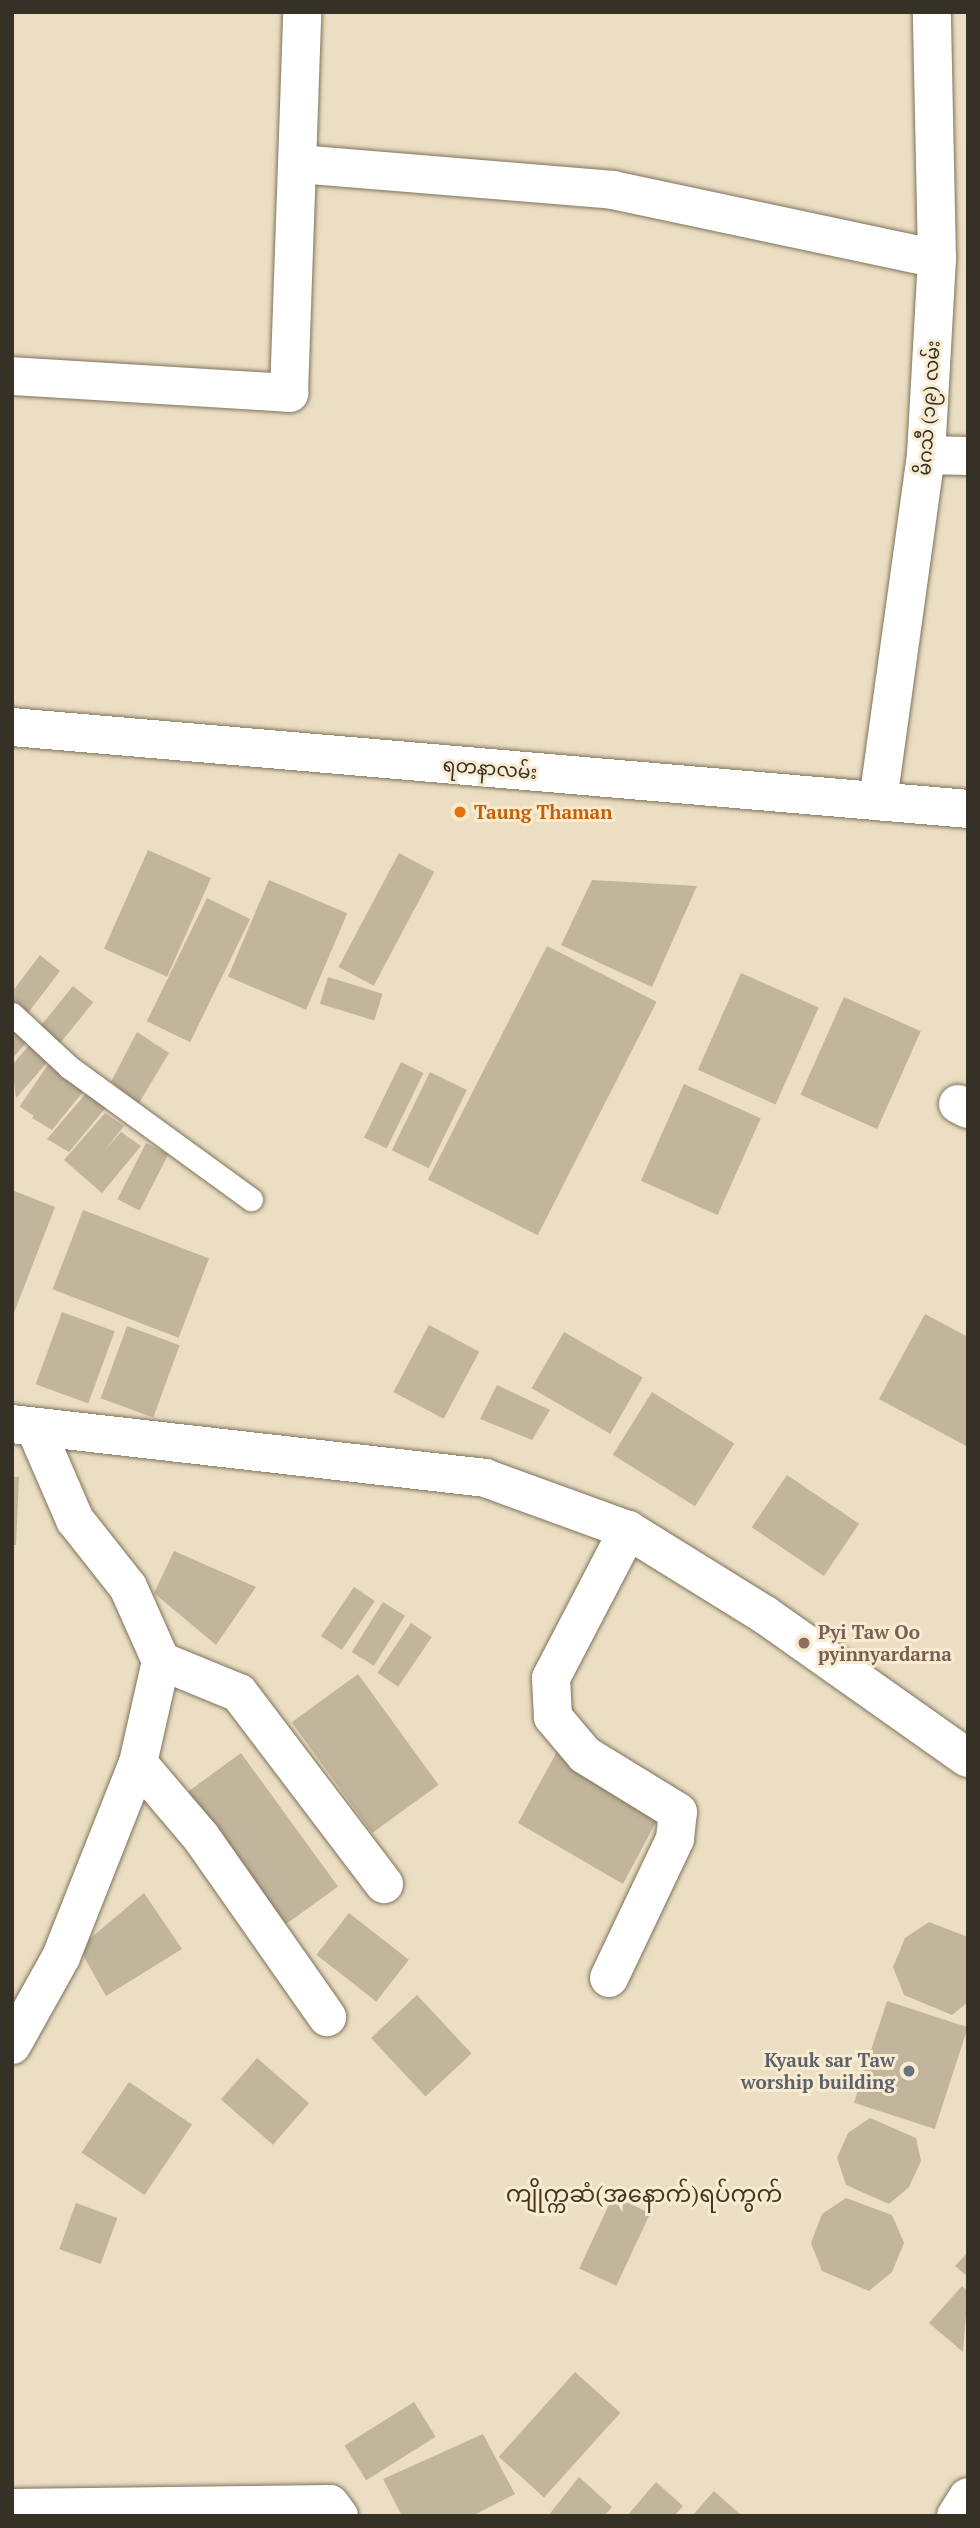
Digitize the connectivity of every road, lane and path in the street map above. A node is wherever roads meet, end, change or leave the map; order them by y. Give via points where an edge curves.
1 (302, 12) edge
2 (932, 12) edge
3 (299, 164) junction
4 (937, 259) junction
5 (12, 376) edge
6 (926, 455) junction
7 (968, 456) edge
8 (12, 727) edge
9 (878, 801) junction
10 (968, 809) edge
11 (12, 1014) edge
12 (251, 1199) dead end
13 (24, 1427) edge
14 (628, 1530) junction
15 (161, 1661) junction
16 (968, 1758) edge
17 (138, 1763) junction
18 (384, 1884) dead end
19 (609, 1978) dead end
20 (327, 2017) dead end
21 (12, 2045) edge
22 (968, 2497) edge
23 (12, 2508) edge
24 (339, 2516) edge
25 (956, 2516) edge

1 - 3 street
2 - 4 street, မိဂသီ (၁၉) လမ်း
3 - 4 street via 613,190
3 - 5 street via 289,393
4 - 6 street, မိဂသီ (၁၉) လမ်း
6 - 7 street
6 - 9 street, မိဂသီ (၁၉) လမ်း
8 - 9 street, ရတနာလမ်း
9 - 10 street, ရတနာလမ်း
11 - 12 lane via 69,1067
13 - 14 street via 339,1457 485,1478
13 - 15 street via 75,1520 128,1587
14 - 16 street via 765,1615
14 - 19 street via 551,1678 553,1717 585,1755 678,1812 675,1839
15 - 17 street
15 - 18 street via 239,1693
17 - 20 street via 201,1837
17 - 21 street via 61,1957
22 - 25 street
23 - 24 street via 330,2504

